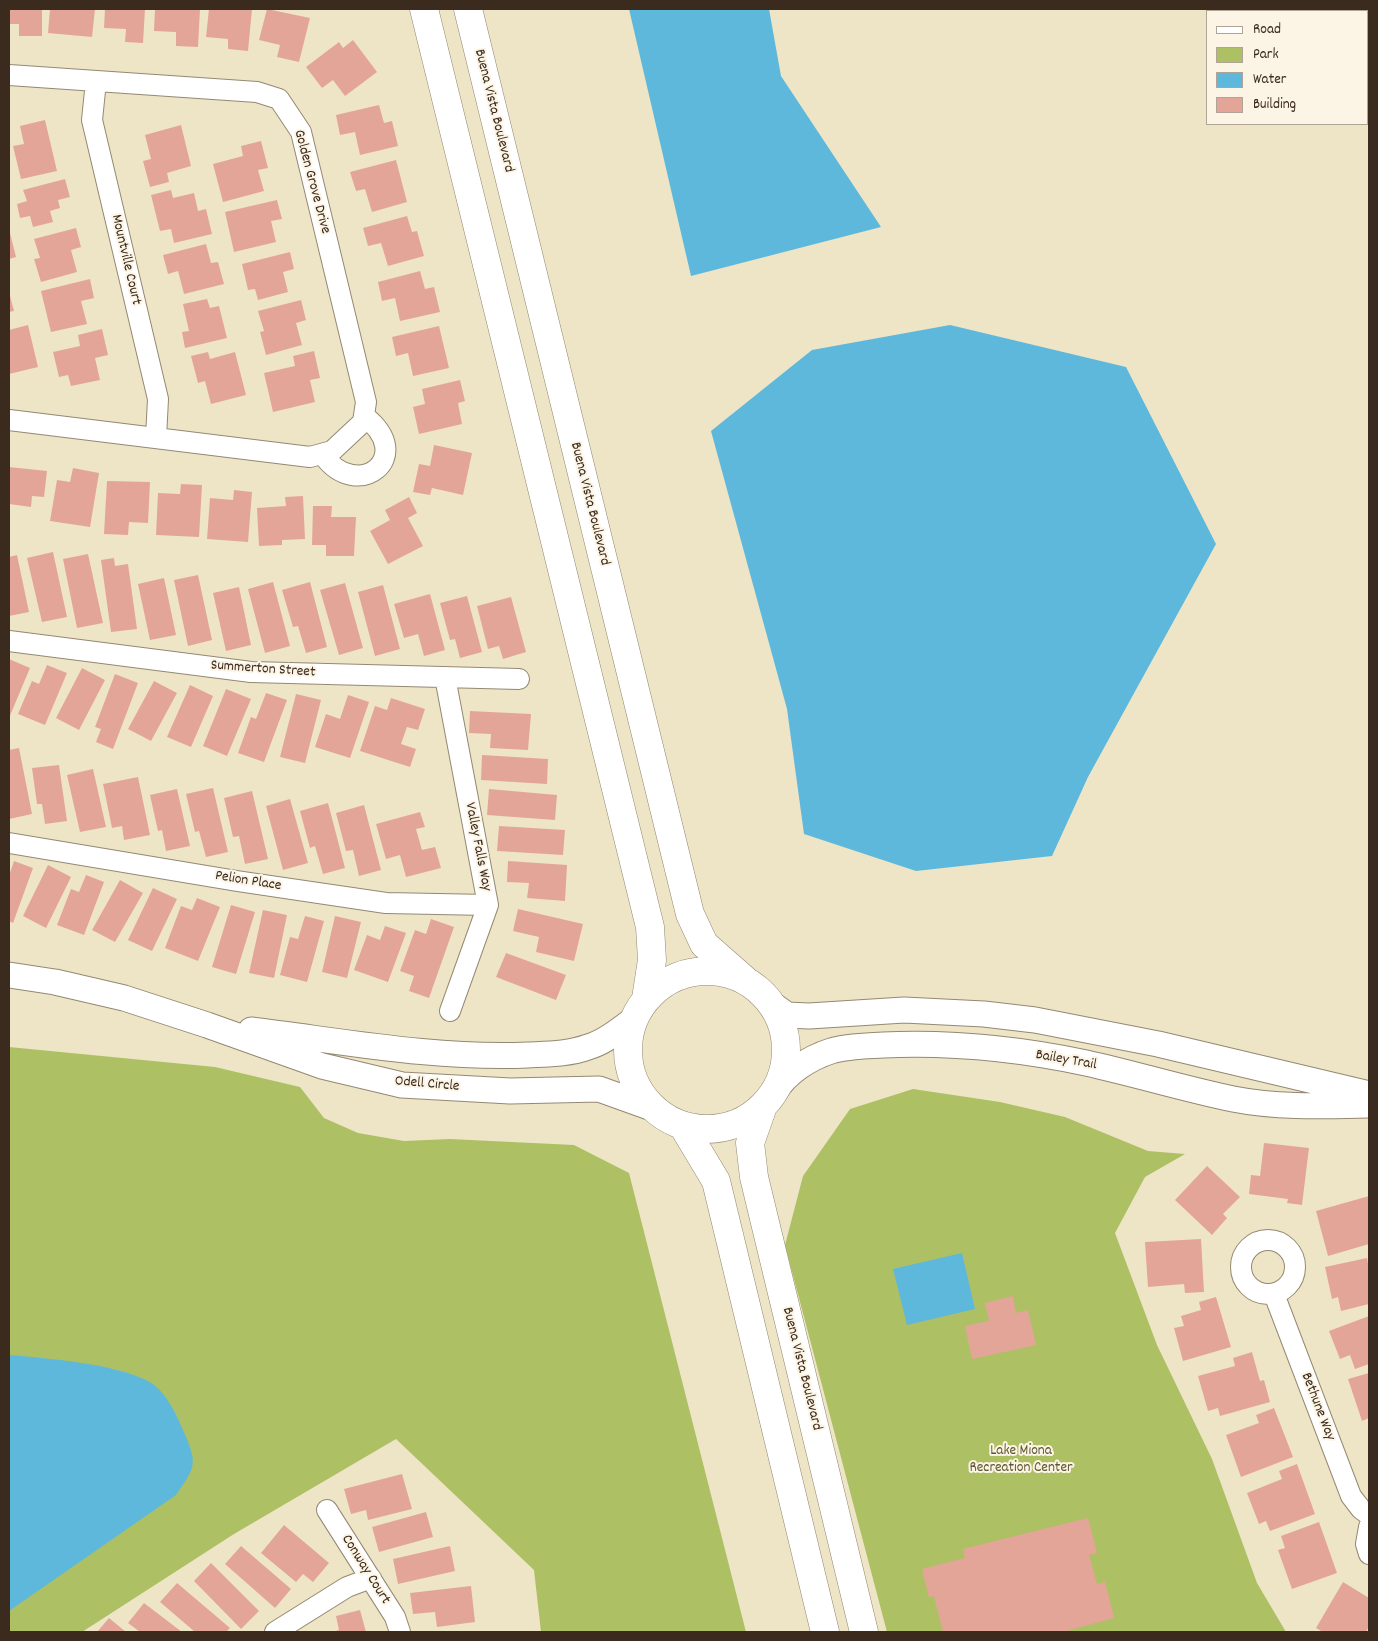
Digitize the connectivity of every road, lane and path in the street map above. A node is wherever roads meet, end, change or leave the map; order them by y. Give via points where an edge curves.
1 (424, 9) edge
2 (468, 9) edge
3 (9, 75) edge
4 (96, 81) junction
5 (364, 416) junction
6 (9, 420) edge
7 (156, 438) junction
8 (323, 455) junction
9 (9, 641) edge
10 (446, 677) junction
11 (519, 679) dead end
12 (9, 843) edge
13 (488, 905) junction
14 (9, 975) edge
15 (746, 981) junction
16 (773, 1005) junction
17 (640, 1009) junction
18 (450, 1011) dead end
19 (207, 1025) junction
20 (1369, 1094) edge
21 (768, 1099) junction
22 (1369, 1105) edge
23 (652, 1108) junction
24 (683, 1126) junction
25 (1274, 1294) dead end
26 (327, 1510) dead end
27 (1369, 1514) edge
28 (1369, 1527) edge
29 (1369, 1554) edge
30 (371, 1578) junction
31 (275, 1632) edge
32 (400, 1632) edge
33 (825, 1632) edge
34 (864, 1632) edge

1 - 17 main road via 650,927 652,960
2 - 15 main road, Buena Vista Boulevard via 690,914 704,944
3 - 4 street, Golden Grove Drive
4 - 5 street, Golden Grove Drive via 257,92 279,99 301,132 366,402
4 - 7 street, Mountville Court via 92,120 158,400
5 - 8 street via 357,428
5 - 8 street via 378,427 385,439 387,450 379,467 366,475 345,474
6 - 7 street
7 - 8 street via 310,457
9 - 10 street, Summerton Street via 251,672
10 - 11 street, Summerton Street
10 - 13 street, Valley Falls Way
12 - 13 street, Pelion Place via 386,903
13 - 18 street, Valley Falls Way
14 - 19 street, Odell Circle via 124,998
15 - 16 main road, Buena Vista Boulevard
15 - 17 main road, Buena Vista Boulevard via 720,972 693,972 667,982
16 - 20 street via 787,1015 904,1010 1035,1020 1158,1044
16 - 21 main road, Buena Vista Boulevard via 783,1026 787,1049 784,1072
17 - 19 street, Odell Circle via 610,1036 588,1047 560,1053 509,1056 391,1048
17 - 23 main road via 628,1043 629,1066 637,1089
19 - 23 street, Odell Circle via 322,1066 402,1085 510,1091 599,1089
21 - 22 street, Bailey Trail via 782,1080 809,1061 831,1051 920,1044 996,1049 1086,1063 1267,1105
21 - 24 main road via 746,1119 726,1127 704,1129
21 - 34 main road, Buena Vista Boulevard via 750,1143 754,1177
23 - 24 main road
24 - 33 main road via 716,1181
25 - 27 street, Bethune Way via 1351,1496 1361,1510
26 - 30 street, Conway Court
28 - 29 street via 1366,1544
30 - 31 street via 347,1587
30 - 32 street, Conway Court via 395,1617

